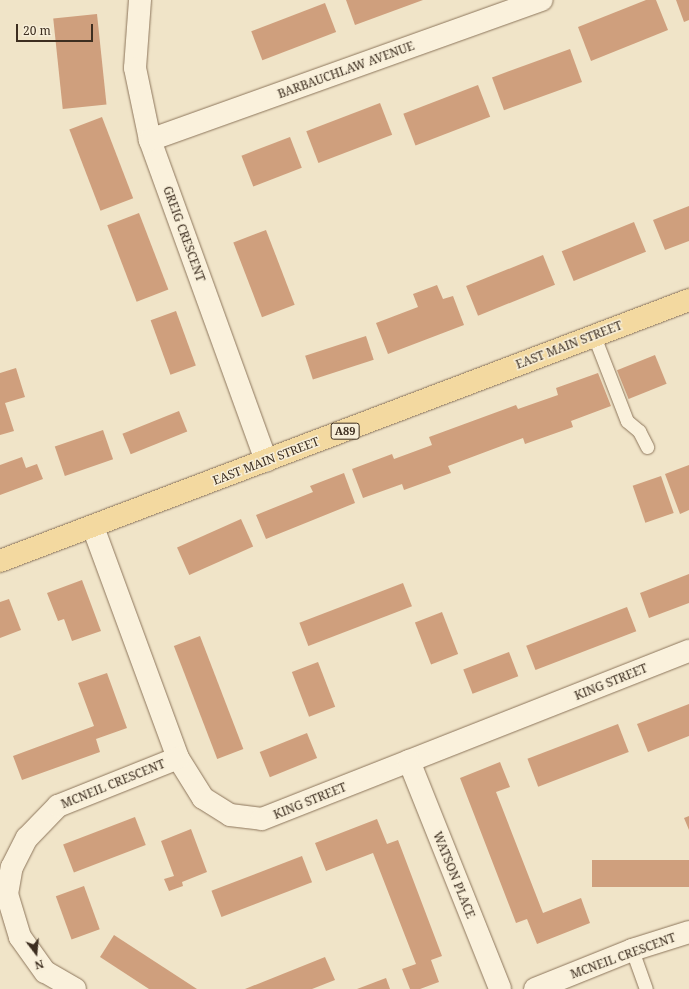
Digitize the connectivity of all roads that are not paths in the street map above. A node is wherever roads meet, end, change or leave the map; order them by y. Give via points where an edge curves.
1 (140, 0) edge
2 (542, 0) edge
3 (150, 140) junction
4 (689, 300) edge
5 (594, 336) junction
6 (647, 447) dead end
7 (266, 461) junction
8 (93, 527) junction
9 (0, 561) edge
10 (689, 651) edge
11 (178, 758) junction
12 (409, 761) junction
13 (6, 911) edge
14 (689, 932) edge
15 (632, 950) junction
16 (75, 989) edge
17 (500, 989) edge
18 (535, 989) edge
19 (646, 989) edge

1 - 3 street, GREIG CRESCENT via 135,68
2 - 3 street, BARBAUCHLAW AVENUE
3 - 7 street, GREIG CRESCENT
4 - 5 main road, EAST MAIN STREET / A89
5 - 6 lane via 627,421 639,431
5 - 7 main road, EAST MAIN STREET / A89
7 - 8 main road, EAST MAIN STREET / A89
8 - 9 main road, EAST MAIN STREET / A89
8 - 11 street, KING STREET
10 - 12 street, KING STREET
11 - 12 street, KING STREET via 203,798 230,815 262,819
11 - 13 street, MCNEIL CRESCENT via 58,806 27,838 12,867
12 - 17 street, WATSON PLACE
13 - 16 street, MCNEIL CRESCENT via 20,937 45,972
14 - 15 street, MCNEIL CRESCENT
15 - 18 street, MCNEIL CRESCENT
15 - 19 lane

